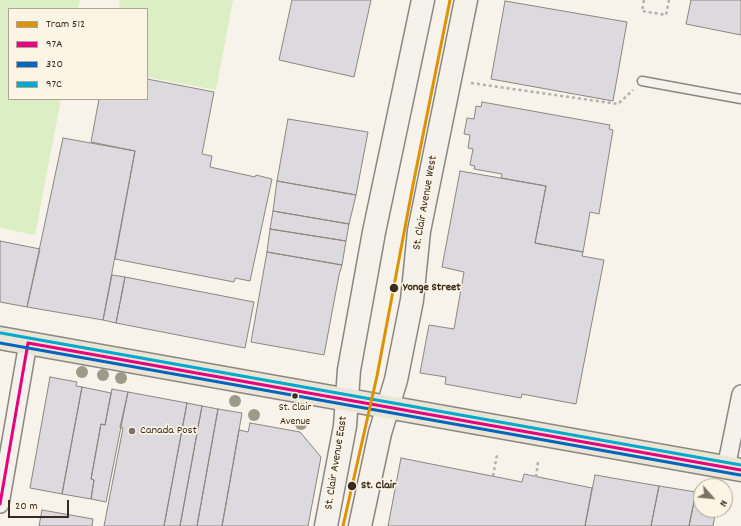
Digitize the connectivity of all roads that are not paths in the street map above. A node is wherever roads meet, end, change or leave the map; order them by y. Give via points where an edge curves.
1 (423, 0) edge
2 (466, 0) edge
3 (642, 81) road end
4 (741, 99) edge
5 (0, 338) edge
6 (28, 343) junction
7 (741, 394) edge
8 (346, 399) junction
9 (388, 406) junction
10 (733, 469) edge
11 (2, 486) edge
12 (0, 504) edge
13 (326, 526) edge
14 (360, 526) edge

1 - 8 main road via 374,232
2 - 9 main road, St. Clair Avenue West via 419,231 412,300 396,380
3 - 4 lane
5 - 6 main road
6 - 8 main road
6 - 11 street
7 - 10 street
8 - 9 main road
8 - 13 main road, St. Clair Avenue East via 345,426
9 - 10 main road
9 - 14 main road
11 - 12 street

